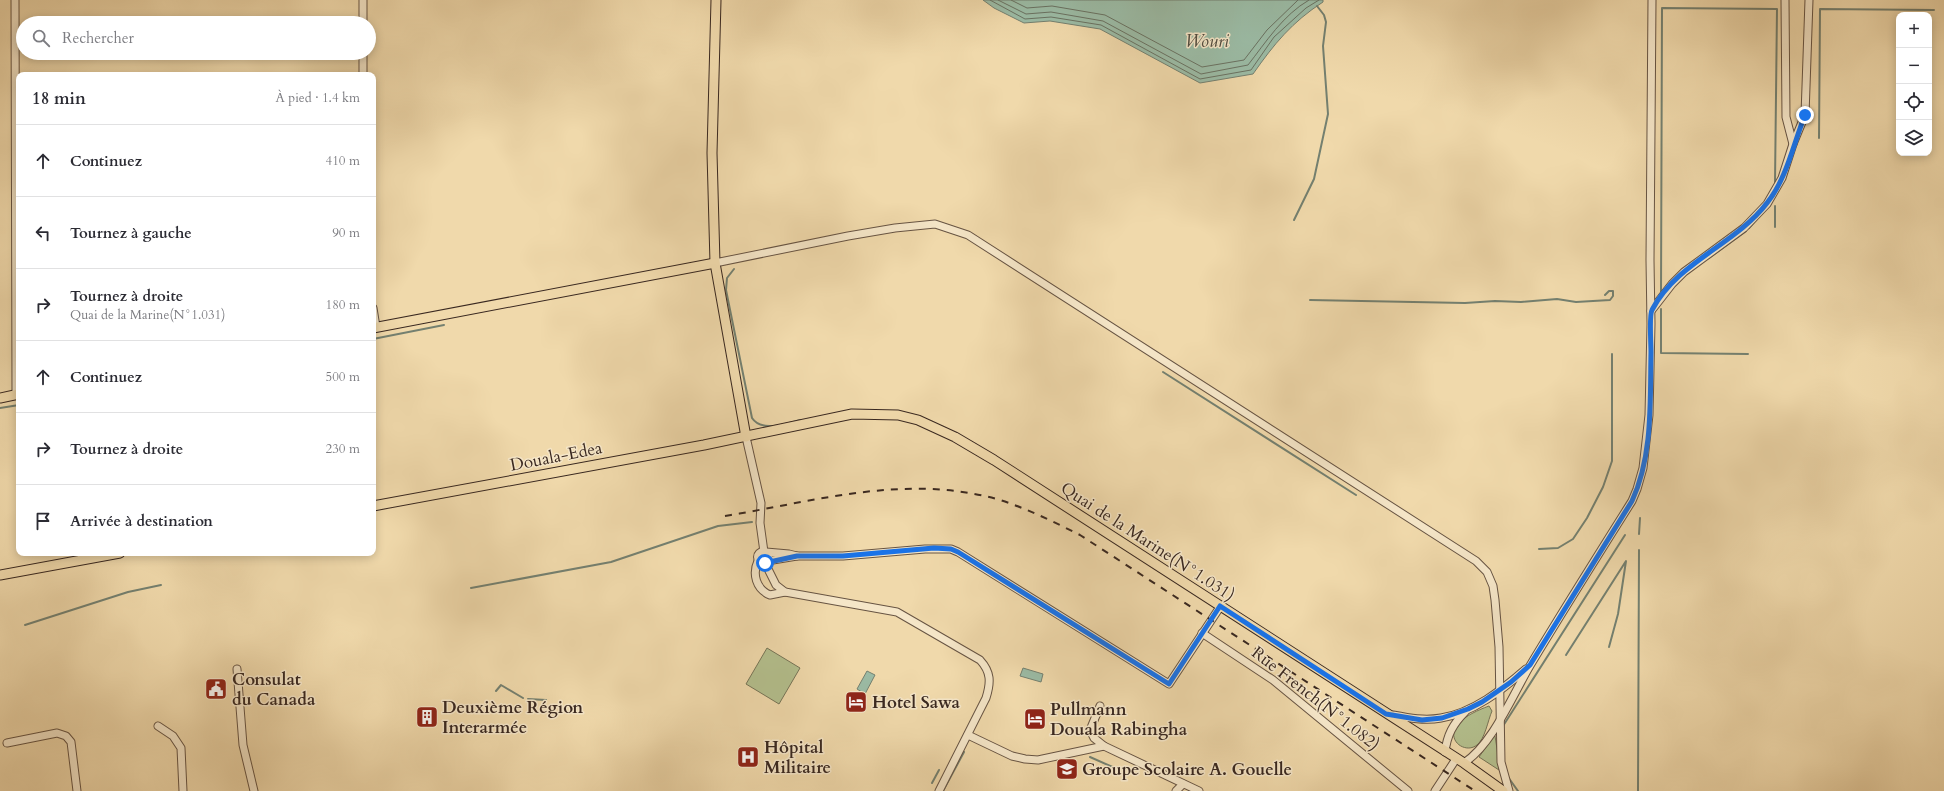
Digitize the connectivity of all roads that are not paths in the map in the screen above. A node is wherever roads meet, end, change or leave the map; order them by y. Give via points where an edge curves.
1 (15, 0) edge
2 (363, 0) edge
3 (716, 0) edge
4 (1652, 0) edge
5 (1785, 0) edge
6 (1809, 0) edge
7 (363, 16) edge
8 (363, 60) edge
9 (363, 72) edge
10 (16, 132) edge
11 (1793, 144) junction
12 (714, 264) junction
13 (1651, 311) junction
14 (376, 327) edge
15 (16, 395) edge
16 (0, 398) edge
17 (746, 436) junction
18 (376, 505) edge
19 (765, 552) junction
20 (104, 556) edge
21 (797, 556) junction
22 (763, 562) junction
23 (0, 575) edge
24 (785, 592) junction
25 (1220, 606) junction
26 (1202, 633) junction
27 (1530, 665) junction
28 (237, 669) dead end
29 (1499, 691) junction
30 (1100, 706) dead end
31 (1468, 709) junction
32 (1386, 714) junction
33 (1499, 720) junction
34 (158, 726) dead end
35 (968, 735) junction
36 (7, 743) dead end
37 (1104, 746) junction
38 (1445, 752) junction
39 (1460, 761) junction
40 (1182, 784) junction
41 (77, 791) edge
42 (183, 791) edge
43 (254, 791) edge
44 (939, 791) edge
45 (1176, 791) edge
46 (1199, 791) edge
47 (1408, 791) edge
48 (1436, 791) edge
49 (1503, 791) edge
50 (1510, 791) edge

1 - 10 street
2 - 7 street
3 - 12 main road via 712,153
4 - 13 street
5 - 11 street via 1786,117
6 - 11 street via 1805,115
8 - 9 street
11 - 13 street via 1782,178 1767,204 1744,228 1684,272
12 - 14 main road
12 - 17 main road
12 - 29 street via 848,236 935,224 968,235 1476,561 1487,572 1493,586 1499,647
13 - 27 street via 1649,415 1643,468 1637,489
15 - 16 main road
17 - 18 main road, Douala-Edea
17 - 19 street via 761,503 760,523
17 - 25 main road, Quai de la Marine(N°1.031) via 852,414 898,415 918,420 955,437 994,460
19 - 21 street
19 - 22 street via 759,553
20 - 23 main road
21 - 22 street
21 - 26 street via 843,556 951,549 1169,684
22 - 24 street via 776,585
22 - 24 street via 755,575 760,588 770,595
24 - 35 street via 897,612 980,660 989,673 991,684
25 - 26 street
25 - 32 main road, Quai de la Marine(N°1.031)
26 - 47 street, Rue French(N°1.082) via 1273,680
27 - 29 street
27 - 33 street
28 - 43 street via 243,745
29 - 31 street
29 - 33 street
30 - 37 street via 1090,730 1094,738
31 - 32 street via 1442,718 1422,720
31 - 38 street via 1452,728 1446,741
32 - 38 main road, Quai de la Marine(N°1.031)
33 - 39 street via 1482,748
33 - 50 street via 1501,762
34 - 42 street via 173,736 181,748
35 - 37 street via 1012,756 1025,759 1038,760
35 - 44 street
36 - 41 street via 57,733 66,736 71,742
37 - 40 street
38 - 39 main road, Quai de la Marine(N°1.031)
39 - 48 street
39 - 49 main road, Quai de la Marine(N°1.031)
40 - 45 street
40 - 46 street

